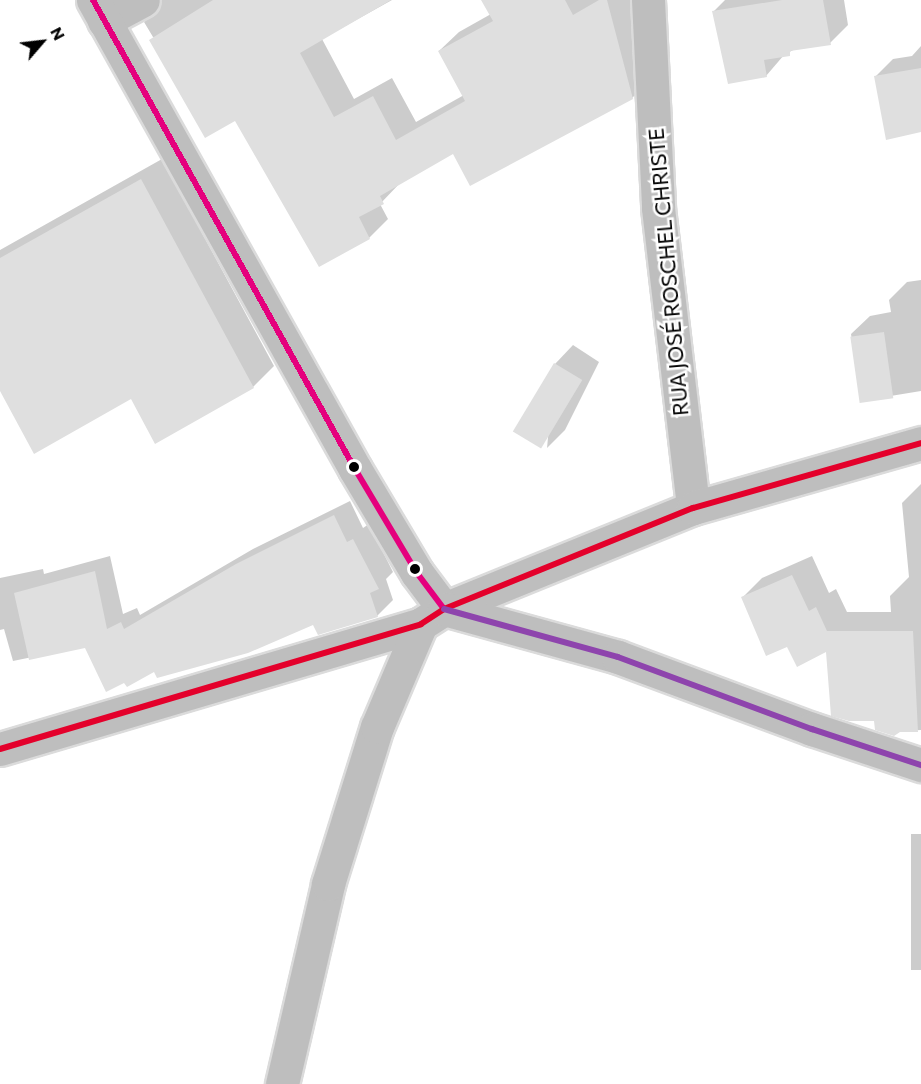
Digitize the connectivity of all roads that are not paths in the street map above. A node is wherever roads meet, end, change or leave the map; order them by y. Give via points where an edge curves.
1 (143, 0) edge
2 (648, 0) edge
3 (98, 10) edge
4 (921, 443) edge
5 (693, 508) junction
6 (432, 616) junction
7 (0, 750) edge
8 (921, 765) edge
9 (282, 1084) edge

1 - 3 street
2 - 5 street, RUA JOSÉ ROSCHEL CHRISTE via 658,208
3 - 6 street via 417,573
4 - 5 street
5 - 6 street
6 - 7 street
6 - 8 street via 618,657
6 - 9 street via 377,728 328,884

